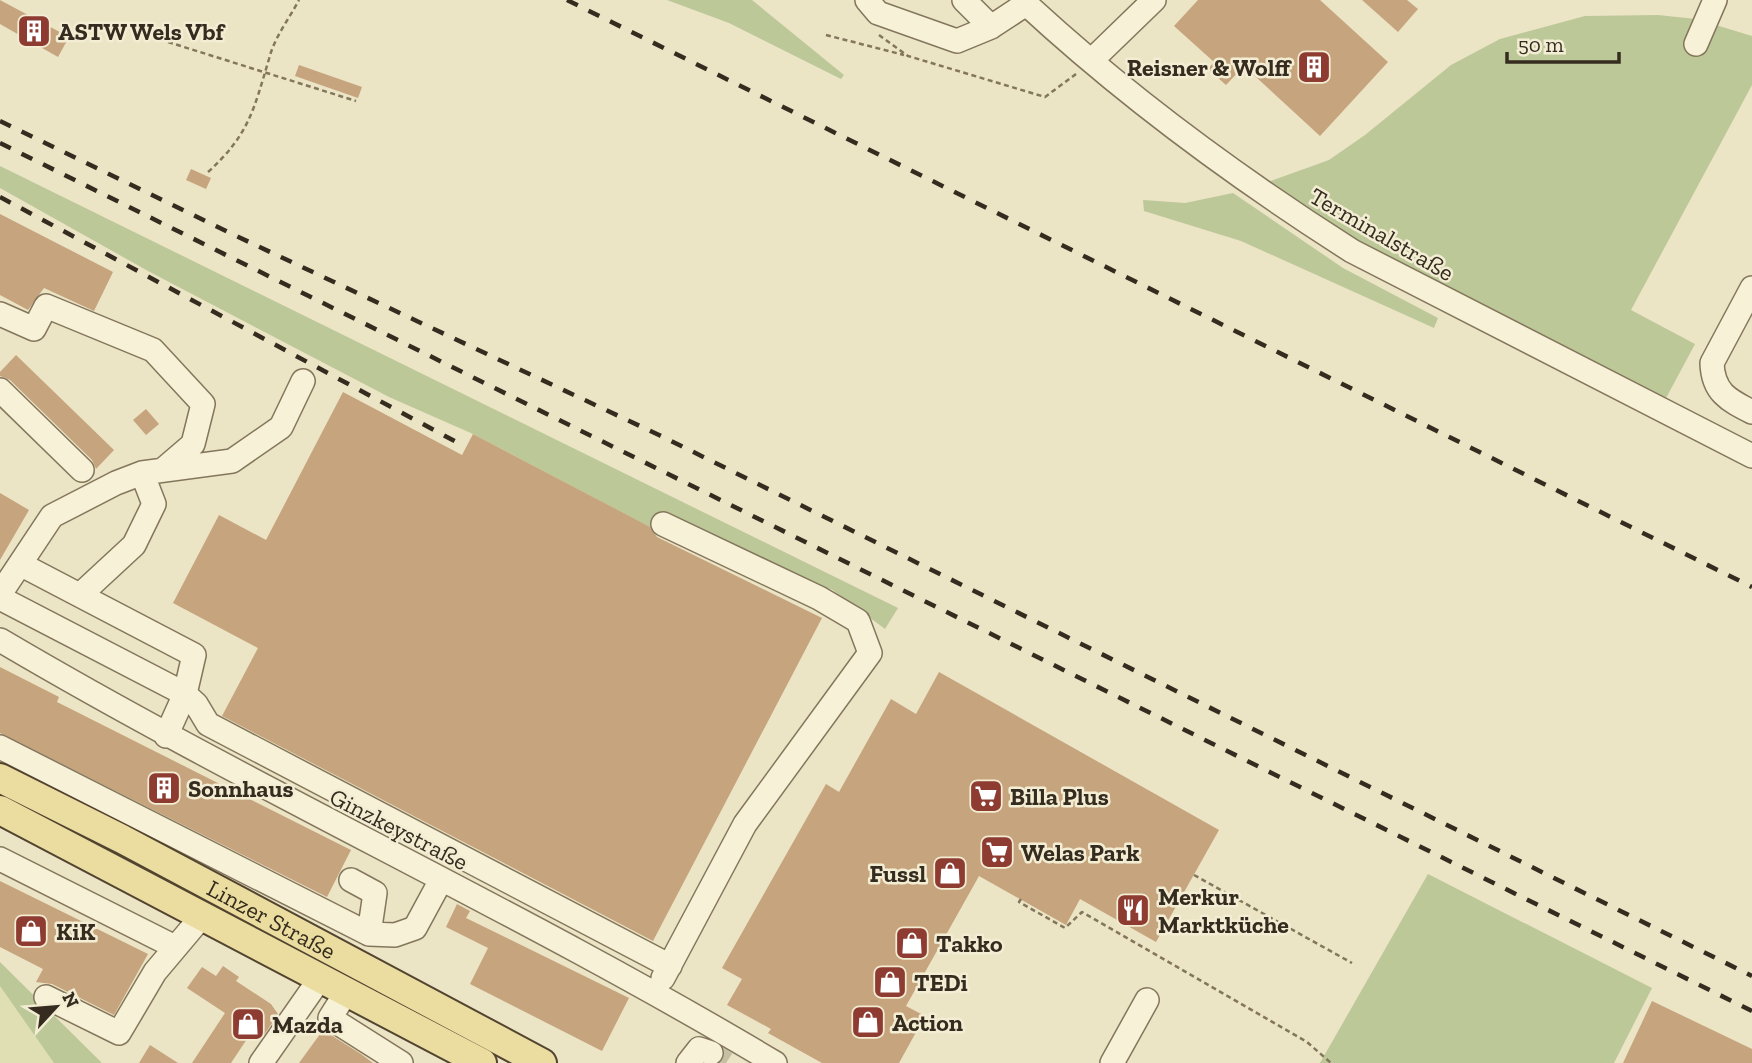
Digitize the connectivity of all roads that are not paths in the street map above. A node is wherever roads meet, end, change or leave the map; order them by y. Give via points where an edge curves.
1 (867, 0) edge
2 (964, 0) edge
3 (1154, 0) edge
4 (1715, 0) edge
5 (1024, 2) edge
6 (991, 27) junction
7 (1696, 44) dead end
8 (1092, 60) junction
9 (1752, 288) edge
10 (0, 314) edge
11 (303, 381) dead end
12 (0, 390) edge
13 (1752, 412) edge
14 (1752, 456) edge
15 (165, 468) junction
16 (82, 470) dead end
17 (142, 473) junction
18 (663, 524) dead end
19 (20, 564) junction
20 (80, 595) junction
21 (0, 596) edge
22 (0, 640) edge
23 (185, 694) junction
24 (166, 736) junction
25 (0, 747) edge
26 (0, 778) edge
27 (0, 810) edge
28 (428, 841) junction
29 (0, 859) edge
30 (414, 866) junction
31 (351, 880) dead end
32 (441, 880) junction
33 (203, 915) junction
34 (369, 934) junction
35 (175, 947) junction
36 (670, 966) junction
37 (321, 977) junction
38 (347, 991) junction
39 (655, 993) junction
40 (46, 997) dead end
41 (1147, 1000) dead end
42 (710, 1054) dead end
43 (261, 1063) edge
44 (401, 1063) edge
45 (482, 1063) edge
46 (542, 1063) edge
47 (688, 1063) edge
48 (775, 1063) edge
49 (1112, 1063) edge

1 - 6 street via 878,13 957,41
2 - 6 street
3 - 8 street
4 - 7 street
5 - 6 street
5 - 8 street, Terminalstraße
8 - 14 street, Terminalstraße via 1171,124 1352,251
9 - 13 street via 1713,363 1713,376 1723,397
10 - 15 street via 34,329 46,306 153,350 203,404 193,444
11 - 15 street via 281,426 232,461
12 - 16 street
15 - 17 street
17 - 19 street via 52,516
17 - 20 street via 154,504 134,545
18 - 36 street via 858,621 870,653 745,824
19 - 20 street
19 - 21 street
20 - 23 street via 194,655
21 - 23 street
22 - 24 street, Ginzkeystraße
23 - 24 street
23 - 28 street via 208,724
24 - 30 street, Ginzkeystraße
25 - 34 street
26 - 46 main road, Linzer Straße
27 - 33 main road, Linzer Straße
28 - 30 street
28 - 36 street
29 - 35 street
30 - 32 street, Ginzkeystraße
31 - 34 street via 375,893
32 - 34 street via 415,928 395,935
32 - 39 street, Ginzkeystraße
33 - 35 street
33 - 37 main road, Linzer Straße
35 - 40 street via 119,1033
36 - 39 street
37 - 38 main road, Linzer Straße
37 - 43 street
38 - 44 street via 330,1018
38 - 45 main road, Linzer Straße
39 - 48 street, Ginzkeystraße
41 - 49 street
42 - 47 street via 699,1049

